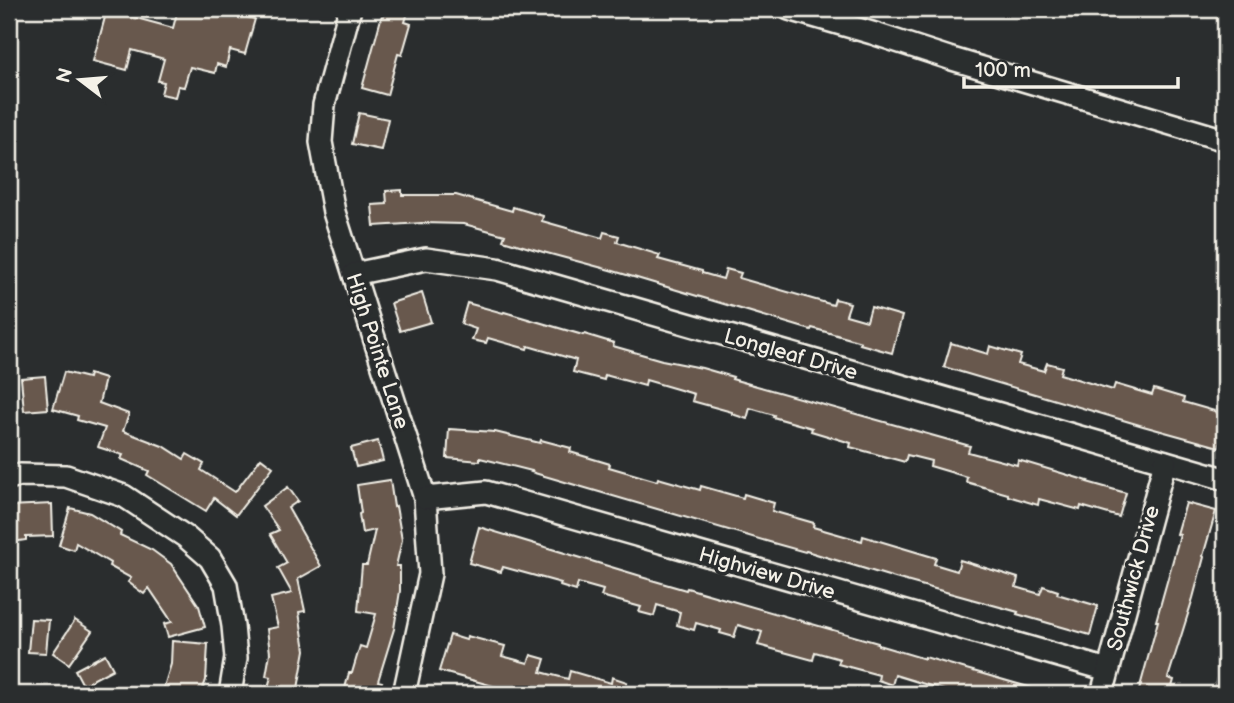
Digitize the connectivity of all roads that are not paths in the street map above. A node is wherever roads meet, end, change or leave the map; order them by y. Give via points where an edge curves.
1 (350, 9) edge
2 (789, 9) edge
3 (1225, 139) edge
4 (354, 274) junction
5 (1164, 462) junction
6 (9, 478) edge
7 (1225, 480) edge
8 (425, 498) junction
9 (1108, 670) junction
10 (229, 694) edge
11 (404, 694) edge
12 (1102, 694) edge

1 - 4 street, High Pointe Lane via 324,105 321,142 334,212
2 - 3 street
4 - 5 street, Longleaf Drive via 426,259 497,269
4 - 8 street, High Pointe Lane
5 - 7 street, Longleaf Drive
5 - 9 street, Southwick Drive
6 - 10 street via 66,476 124,496 210,558 226,584 233,626 236,658
8 - 9 street, Highview Drive via 486,492
8 - 11 street, High Pointe Lane via 430,574
9 - 12 street, Southwick Drive

